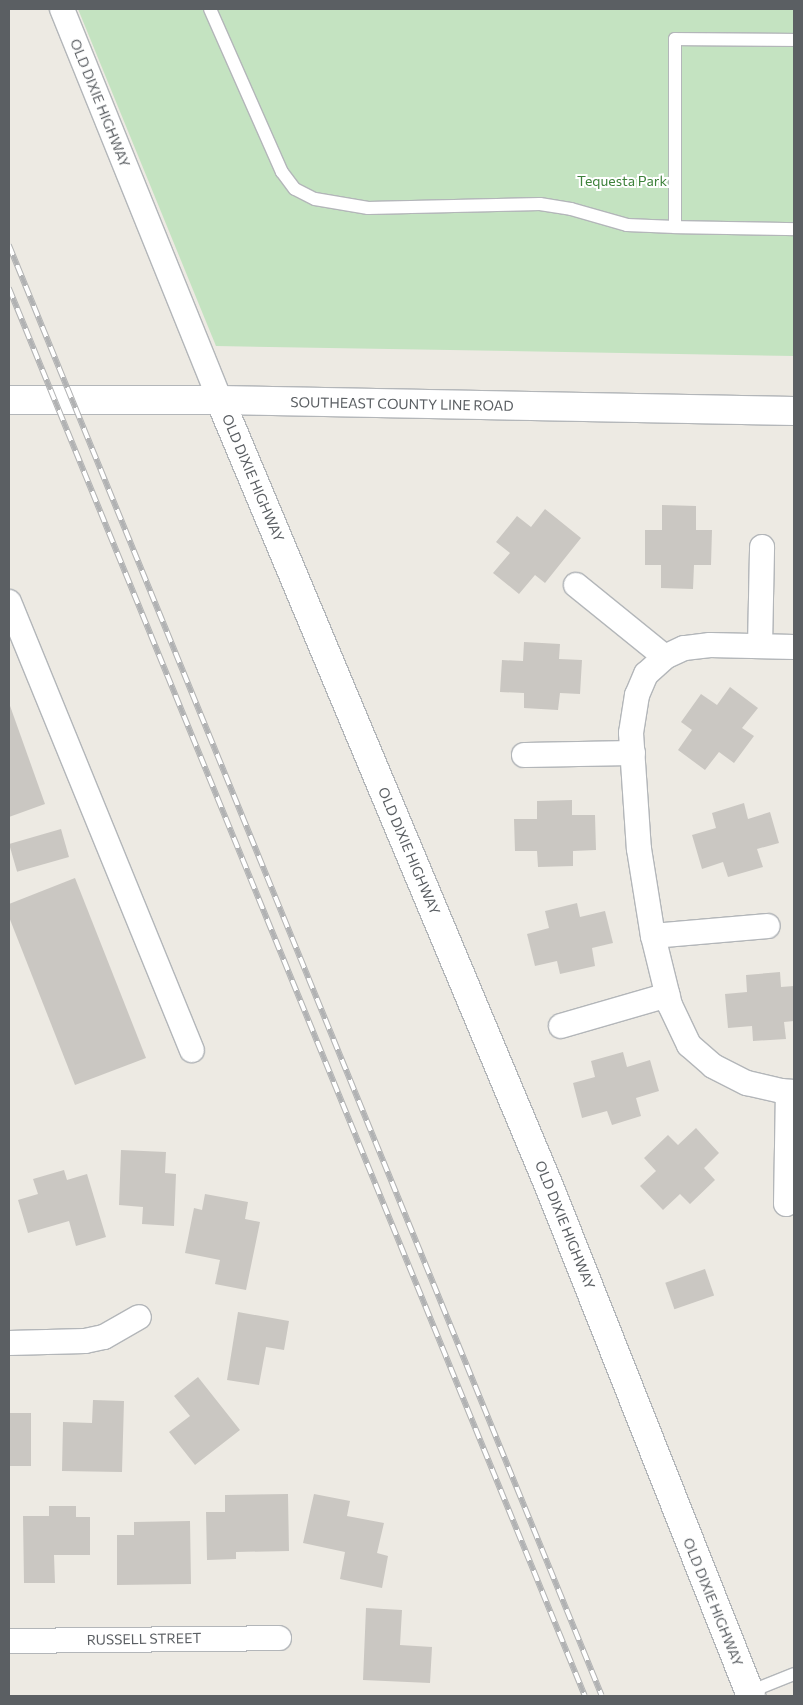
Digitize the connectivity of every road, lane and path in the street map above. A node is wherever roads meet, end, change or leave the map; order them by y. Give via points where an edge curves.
1 (62, 9) edge
2 (210, 9) edge
3 (794, 40) edge
4 (675, 227) junction
5 (794, 229) edge
6 (9, 400) edge
7 (220, 400) junction
8 (794, 411) edge
9 (762, 547) dead end
10 (576, 584) dead end
11 (9, 602) edge
12 (760, 646) junction
13 (794, 647) edge
14 (665, 657) junction
15 (632, 753) junction
16 (524, 755) dead end
17 (768, 926) dead end
18 (653, 936) junction
19 (668, 994) junction
20 (562, 1026) dead end
21 (192, 1050) dead end
22 (791, 1092) edge
23 (786, 1204) dead end
24 (139, 1317) dead end
25 (9, 1343) edge
26 (278, 1638) dead end
27 (9, 1641) edge
28 (794, 1674) edge
29 (750, 1694) edge

1 - 7 street, OLD DIXIE HIGHWAY
2 - 4 lane via 282,172 295,190 315,199 368,208 540,204 627,225
3 - 4 lane via 675,40
4 - 5 lane
6 - 7 street, SOUTHEAST COUNTY LINE ROAD
7 - 8 street, SOUTHEAST COUNTY LINE ROAD
7 - 29 street, OLD DIXIE HIGHWAY via 562,1218
9 - 12 street
10 - 14 street
11 - 21 street
12 - 13 street
12 - 14 street via 684,648
14 - 15 street via 646,674 637,695 631,733
15 - 16 street
15 - 18 street via 639,849
17 - 18 street
18 - 19 street
19 - 20 street
19 - 22 street via 689,1045 713,1066 747,1083
22 - 23 street
24 - 25 street via 104,1337 85,1341
26 - 27 street, RUSSELL STREET
28 - 29 lane

